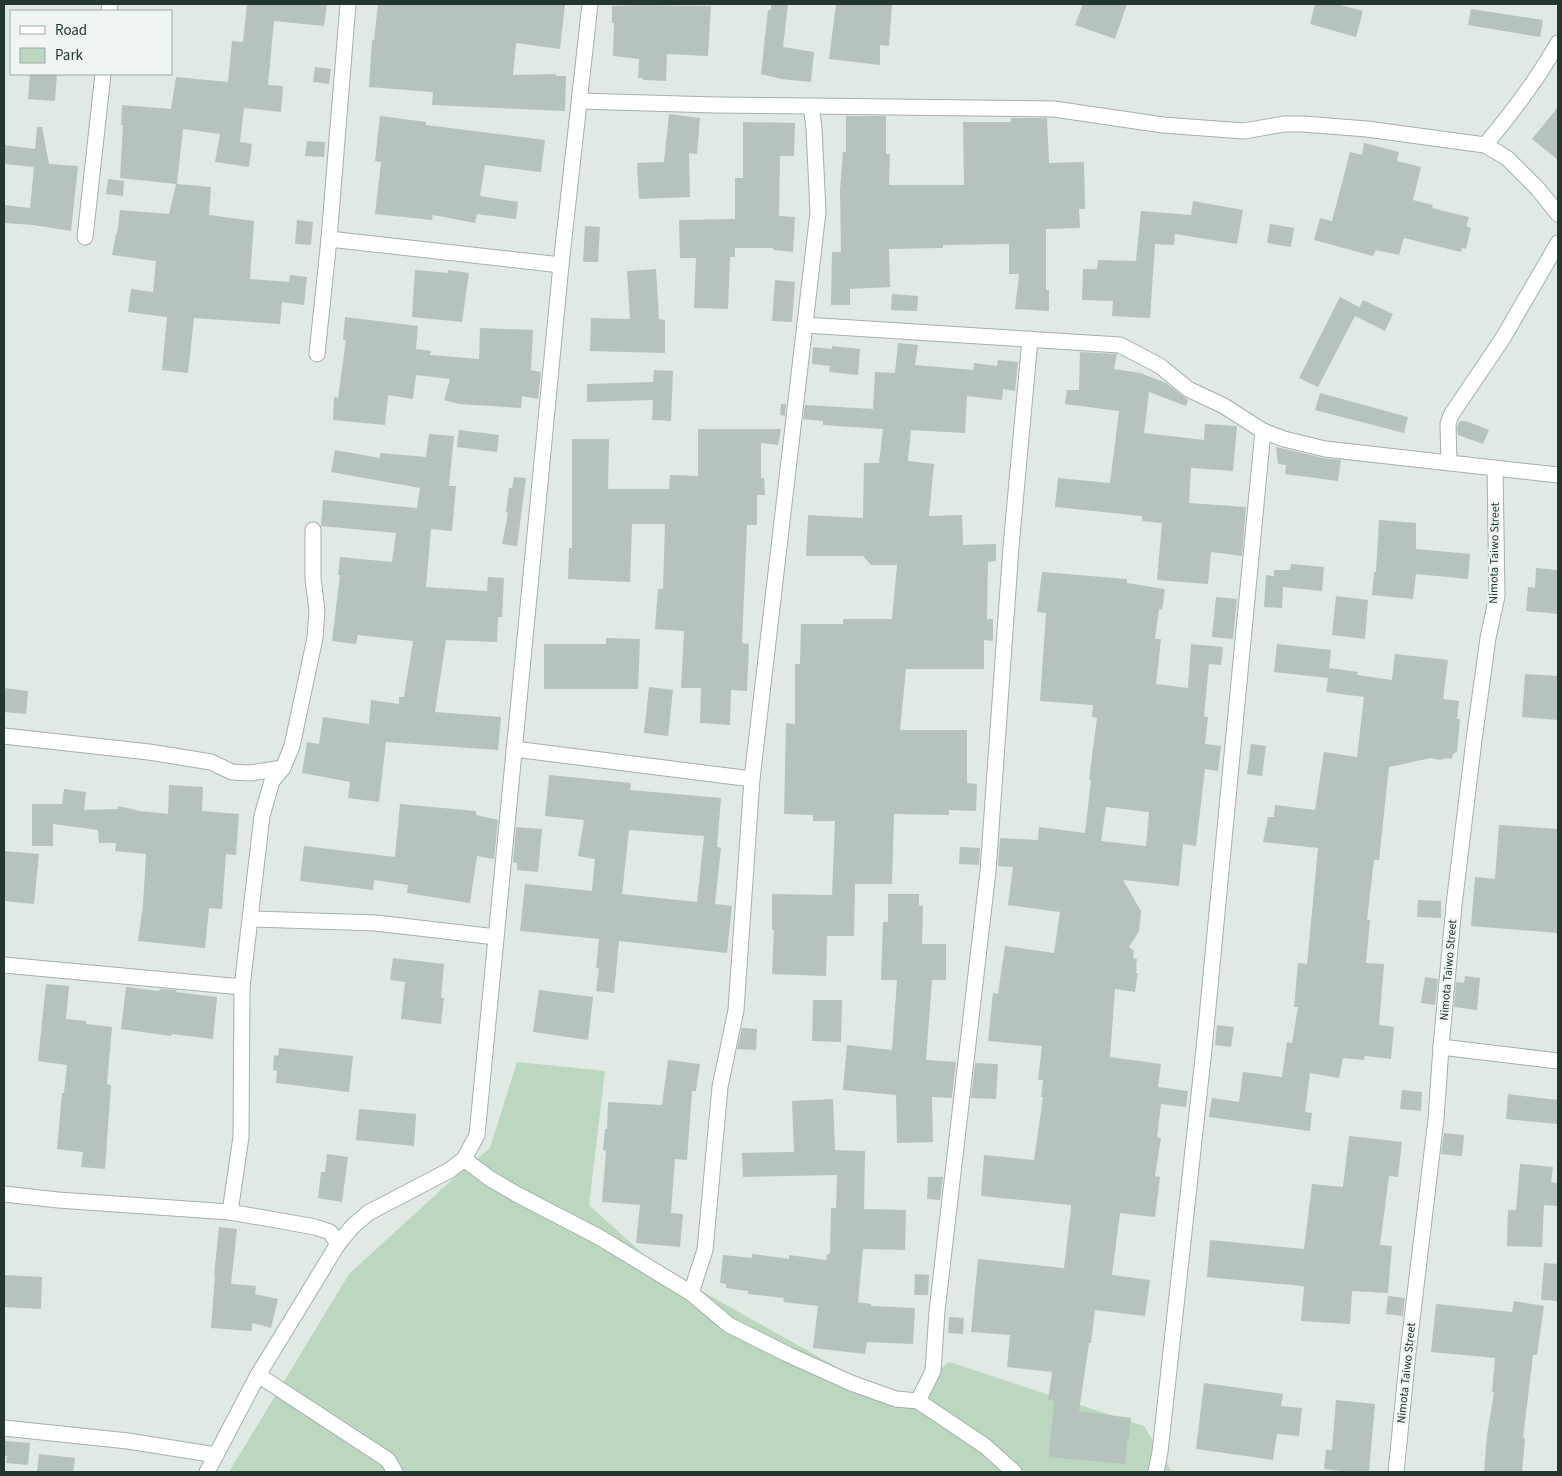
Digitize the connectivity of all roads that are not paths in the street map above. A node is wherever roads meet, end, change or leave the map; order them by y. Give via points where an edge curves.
1 (348, 4) edge
2 (590, 4) edge
3 (1558, 43) edge
4 (103, 75) edge
5 (580, 101) junction
6 (811, 106) junction
7 (1485, 145) junction
8 (1558, 214) edge
9 (85, 238) dead end
10 (329, 239) junction
11 (1558, 243) edge
12 (561, 265) junction
13 (805, 325) junction
14 (1030, 339) junction
15 (317, 354) dead end
16 (1263, 431) junction
17 (1449, 463) junction
18 (1495, 468) junction
19 (1558, 475) edge
20 (313, 530) dead end
21 (4, 736) edge
22 (514, 750) junction
23 (284, 768) junction
24 (752, 779) junction
25 (251, 919) junction
26 (496, 937) junction
27 (4, 965) edge
28 (242, 987) junction
29 (1441, 1047) junction
30 (1558, 1061) edge
31 (464, 1159) junction
32 (4, 1194) edge
33 (230, 1212) junction
34 (338, 1244) junction
35 (690, 1293) junction
36 (258, 1375) junction
37 (918, 1401) junction
38 (4, 1428) edge
39 (216, 1455) junction
40 (207, 1472) edge
41 (395, 1472) edge
42 (1014, 1472) edge
43 (1156, 1472) edge
44 (1396, 1472) edge

1 - 10 street
2 - 5 street
3 - 7 street via 1538,78
4 - 9 street
5 - 6 street
5 - 12 street
6 - 7 street via 1054,109 1163,125 1244,131 1302,124
6 - 13 street via 818,212
7 - 8 street via 1507,158
10 - 12 street
10 - 15 street
11 - 17 street via 1503,338 1451,415 1448,424
12 - 22 street
13 - 14 street
13 - 24 street
14 - 16 street via 1120,345 1160,366 1188,389 1224,406
14 - 37 street via 1011,547 988,871 937,1311 933,1371
16 - 17 street via 1325,449
16 - 43 street via 1205,1040
17 - 18 street
18 - 19 street
18 - 29 street, Nimota Taiwo Street via 1496,596 1454,905
20 - 23 street via 317,610 315,638 292,746
21 - 23 street via 158,753 211,762 232,772
22 - 24 street
22 - 26 street
23 - 25 street via 272,780 262,816
24 - 35 street via 736,1010 720,1087 705,1250
25 - 26 street via 376,923
25 - 28 street
26 - 31 street via 477,1135
27 - 28 street
28 - 33 street via 241,1137
29 - 30 street
29 - 44 street, Nimota Taiwo Street via 1436,1119
31 - 34 street via 450,1170 368,1213
31 - 35 street via 503,1187 599,1237
32 - 33 street
33 - 34 street via 315,1227 330,1232
34 - 36 street
35 - 37 street via 729,1324 786,1354 851,1383 896,1399
36 - 39 street
36 - 41 street via 388,1460
37 - 42 street via 985,1446
38 - 39 street via 128,1441
39 - 40 street

